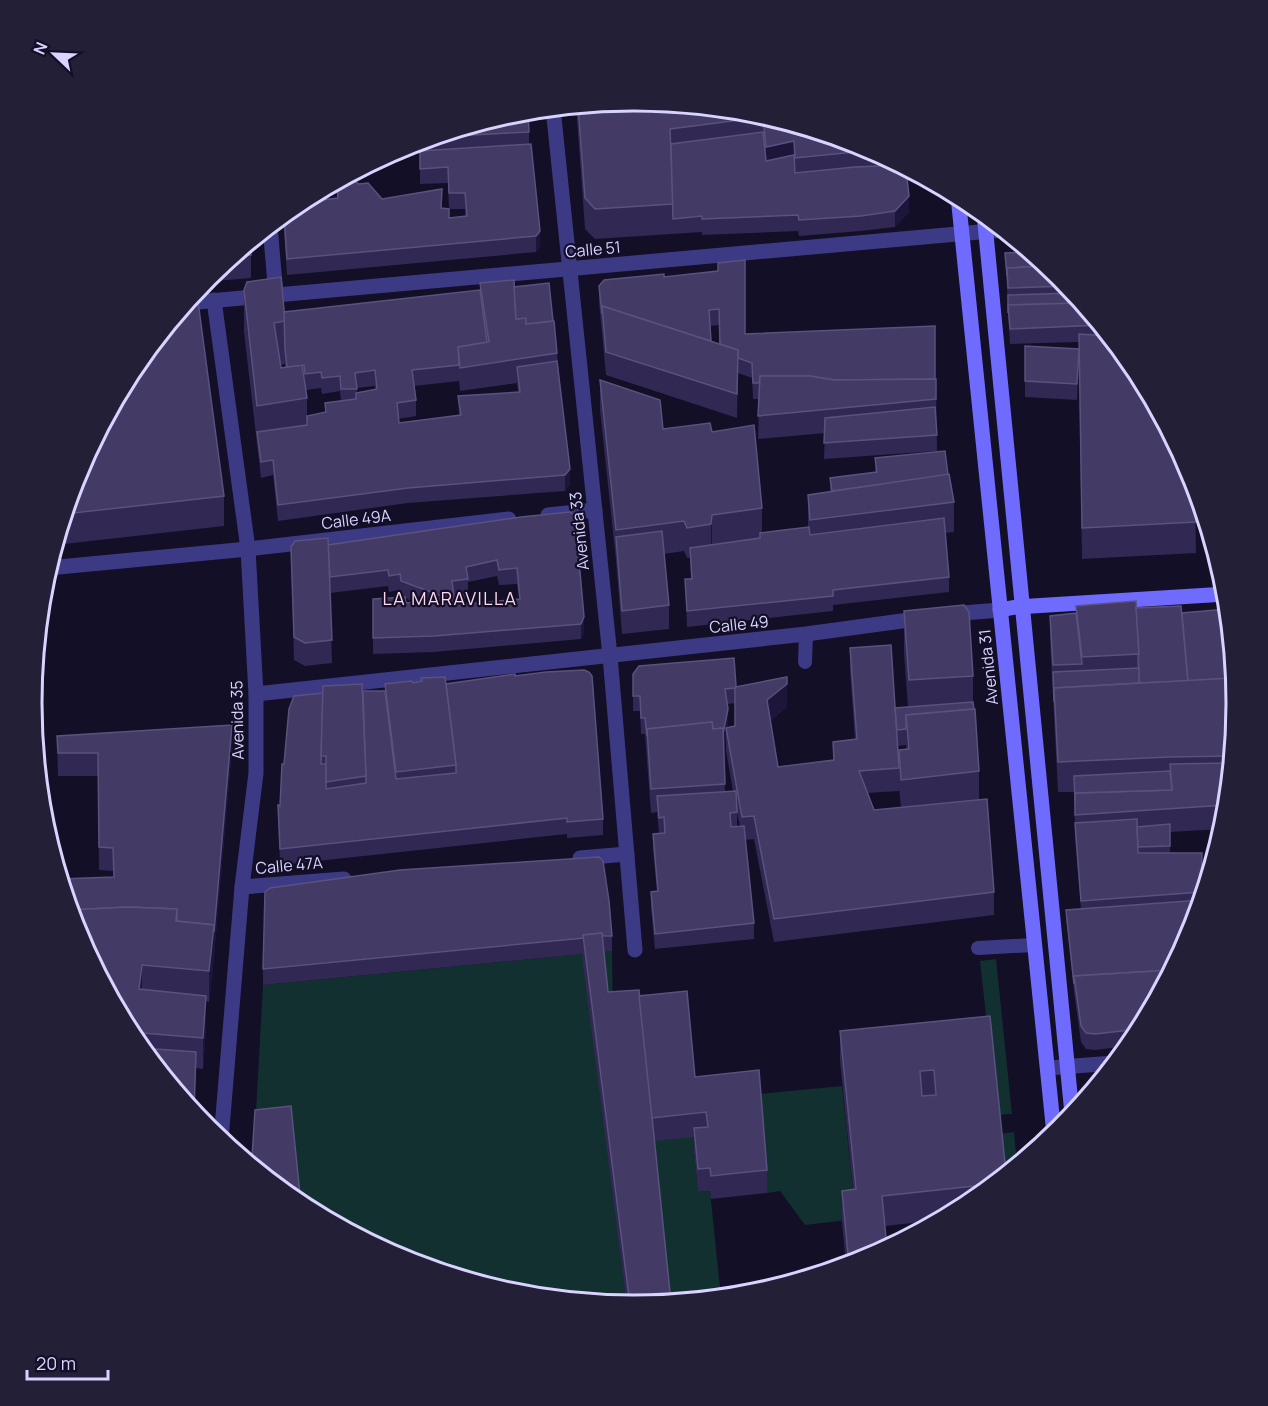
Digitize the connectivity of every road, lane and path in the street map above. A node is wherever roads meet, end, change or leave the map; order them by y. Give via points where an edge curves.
1 (554, 116) edge
2 (959, 209) edge
3 (986, 227) edge
4 (986, 231) junction
5 (991, 231) edge
6 (962, 233) junction
7 (271, 236) edge
8 (571, 269) junction
9 (276, 295) junction
10 (214, 300) junction
11 (199, 302) edge
12 (595, 510) junction
13 (248, 549) junction
14 (58, 567) edge
15 (1216, 595) edge
16 (1023, 607) junction
17 (1000, 610) junction
18 (806, 634) junction
19 (610, 656) junction
20 (805, 662) dead end
21 (256, 694) junction
22 (627, 854) junction
23 (569, 859) edge
24 (359, 877) edge
25 (242, 887) junction
26 (1034, 945) junction
27 (978, 948) dead end
28 (635, 950) dead end
29 (1103, 1064) edge
30 (1068, 1066) junction
31 (1048, 1068) junction
32 (1071, 1102) edge
33 (1053, 1122) edge
34 (222, 1128) edge

1 - 8 street, Avenida 33
2 - 6 main road, Avenida 31
3 - 4 main road
4 - 5 street, Calle 51
4 - 6 street, Calle 51
4 - 16 main road
6 - 8 street, Calle 51
6 - 17 main road, Avenida 31
7 - 9 street
8 - 9 street, Calle 51
8 - 12 street, Avenida 33
9 - 10 street, Calle 51
10 - 11 street, Calle 51
10 - 13 street, Avenida 35
12 - 13 street, Calle 49A
12 - 19 street, Avenida 33
13 - 14 street, Calle 49A
13 - 21 street, Avenida 35
15 - 16 main road, Calle 49
16 - 17 main road, Calle 49
16 - 30 main road
17 - 18 street, Calle 49
17 - 26 main road, Avenida 31
18 - 19 street, Calle 49
18 - 20 lane
19 - 21 street, Calle 49
19 - 22 street, Avenida 33
21 - 25 street, Avenida 35 via 256,773
22 - 23 street
22 - 28 street, Avenida 33
24 - 25 street, Calle 47A
25 - 34 street, Avenida 35
26 - 27 lane
26 - 31 main road, Avenida 31
29 - 30 street
30 - 31 street
30 - 32 main road
31 - 33 main road, Avenida 31

